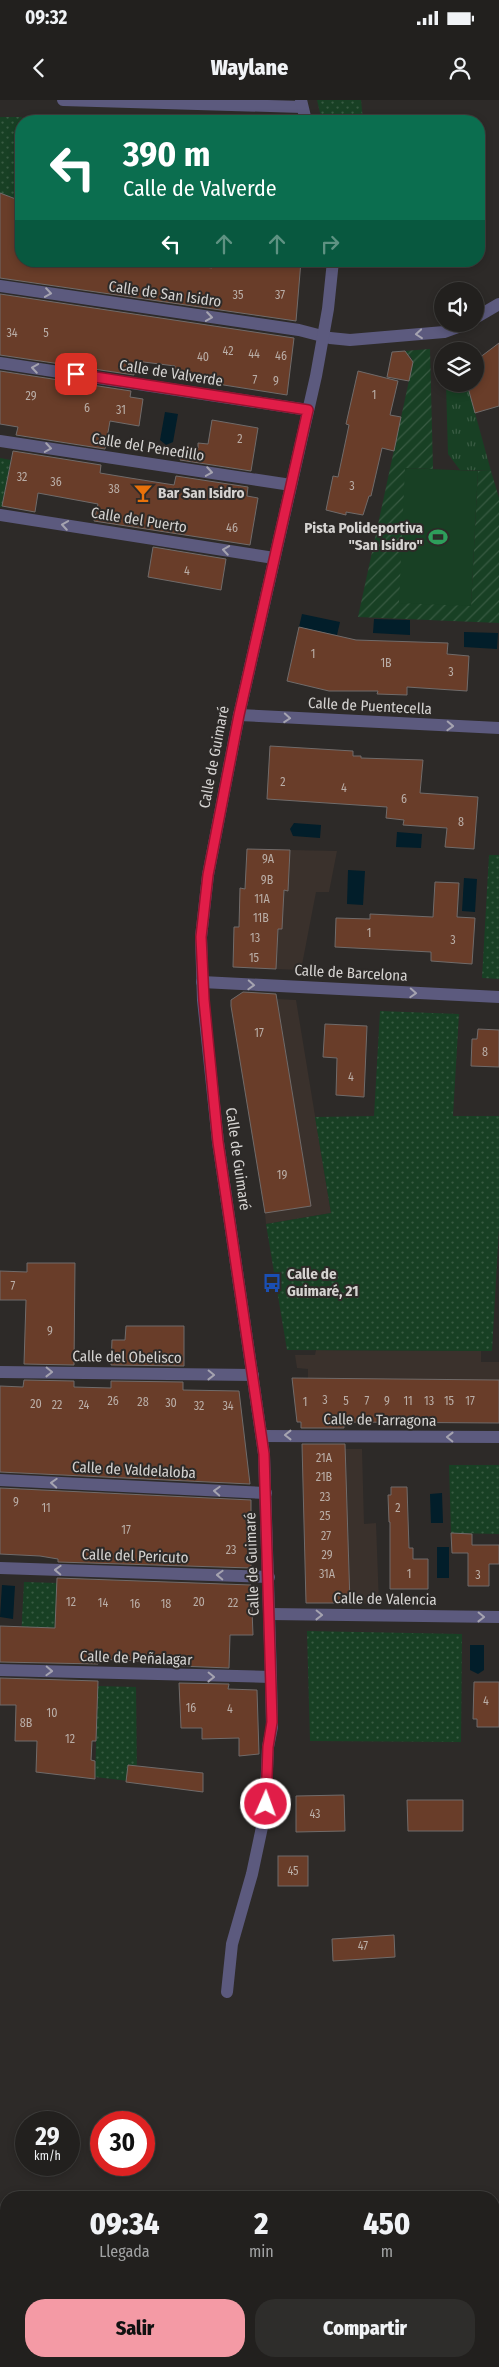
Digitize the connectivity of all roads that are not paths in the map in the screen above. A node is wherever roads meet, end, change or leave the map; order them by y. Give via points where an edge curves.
1 (63, 100) edge
2 (302, 103) edge
3 (332, 267) edge
4 (0, 286) edge
5 (499, 304) edge
6 (484, 313) edge
7 (444, 332) edge
8 (324, 336) junction
9 (0, 363) edge
10 (308, 410) junction
11 (0, 441) edge
12 (291, 485) junction
13 (0, 515) edge
14 (274, 558) junction
15 (239, 715) junction
16 (499, 728) edge
17 (202, 982) junction
18 (499, 997) edge
19 (0, 1372) edge
20 (254, 1375) junction
21 (262, 1436) junction
22 (499, 1437) edge
23 (0, 1480) edge
24 (266, 1493) junction
25 (0, 1568) edge
26 (269, 1577) junction
27 (270, 1614) junction
28 (499, 1617) edge
29 (0, 1670) edge
30 (272, 1677) junction
31 (227, 1992) dead end

1 - 2 street
3 - 8 street, Calle de Guimaré
4 -> 8 street, Calle de San Isidro
5 - 6 street
7 -> 8 street, Calle de San Isidro via 350,340
8 - 10 street, Calle de Guimaré
10 -> 9 street, Calle de Valverde
10 - 12 street, Calle de Guimaré
11 -> 12 street, Calle del Penedillo
12 - 14 street, Calle de Guimaré
14 -> 13 street, Calle del Puerto
14 - 15 street, Calle de Guimaré
15 -> 16 street, Calle de Puentecella
15 - 17 street, Calle de Guimaré via 205,898 201,937
17 -> 18 street, Calle de Barcelona
17 - 20 street, Calle de Guimaré via 218,1142
19 -> 20 street, Calle del Obelisco
20 - 21 street, Calle de Guimaré
22 -> 21 street, Calle de Tarragona
21 - 24 street, Calle de Guimaré
24 -> 23 street, Calle de Valdelaloba
24 - 26 street, Calle de Guimaré
26 -> 25 street, Calle del Pericuto
26 - 27 street, Calle de Guimaré
27 -> 28 street, Calle de Valencia
27 - 30 street, Calle de Guimaré
29 -> 30 street, Calle de Peñalagar
30 - 31 street, Calle de Guimaré via 265,1813 232,1944

